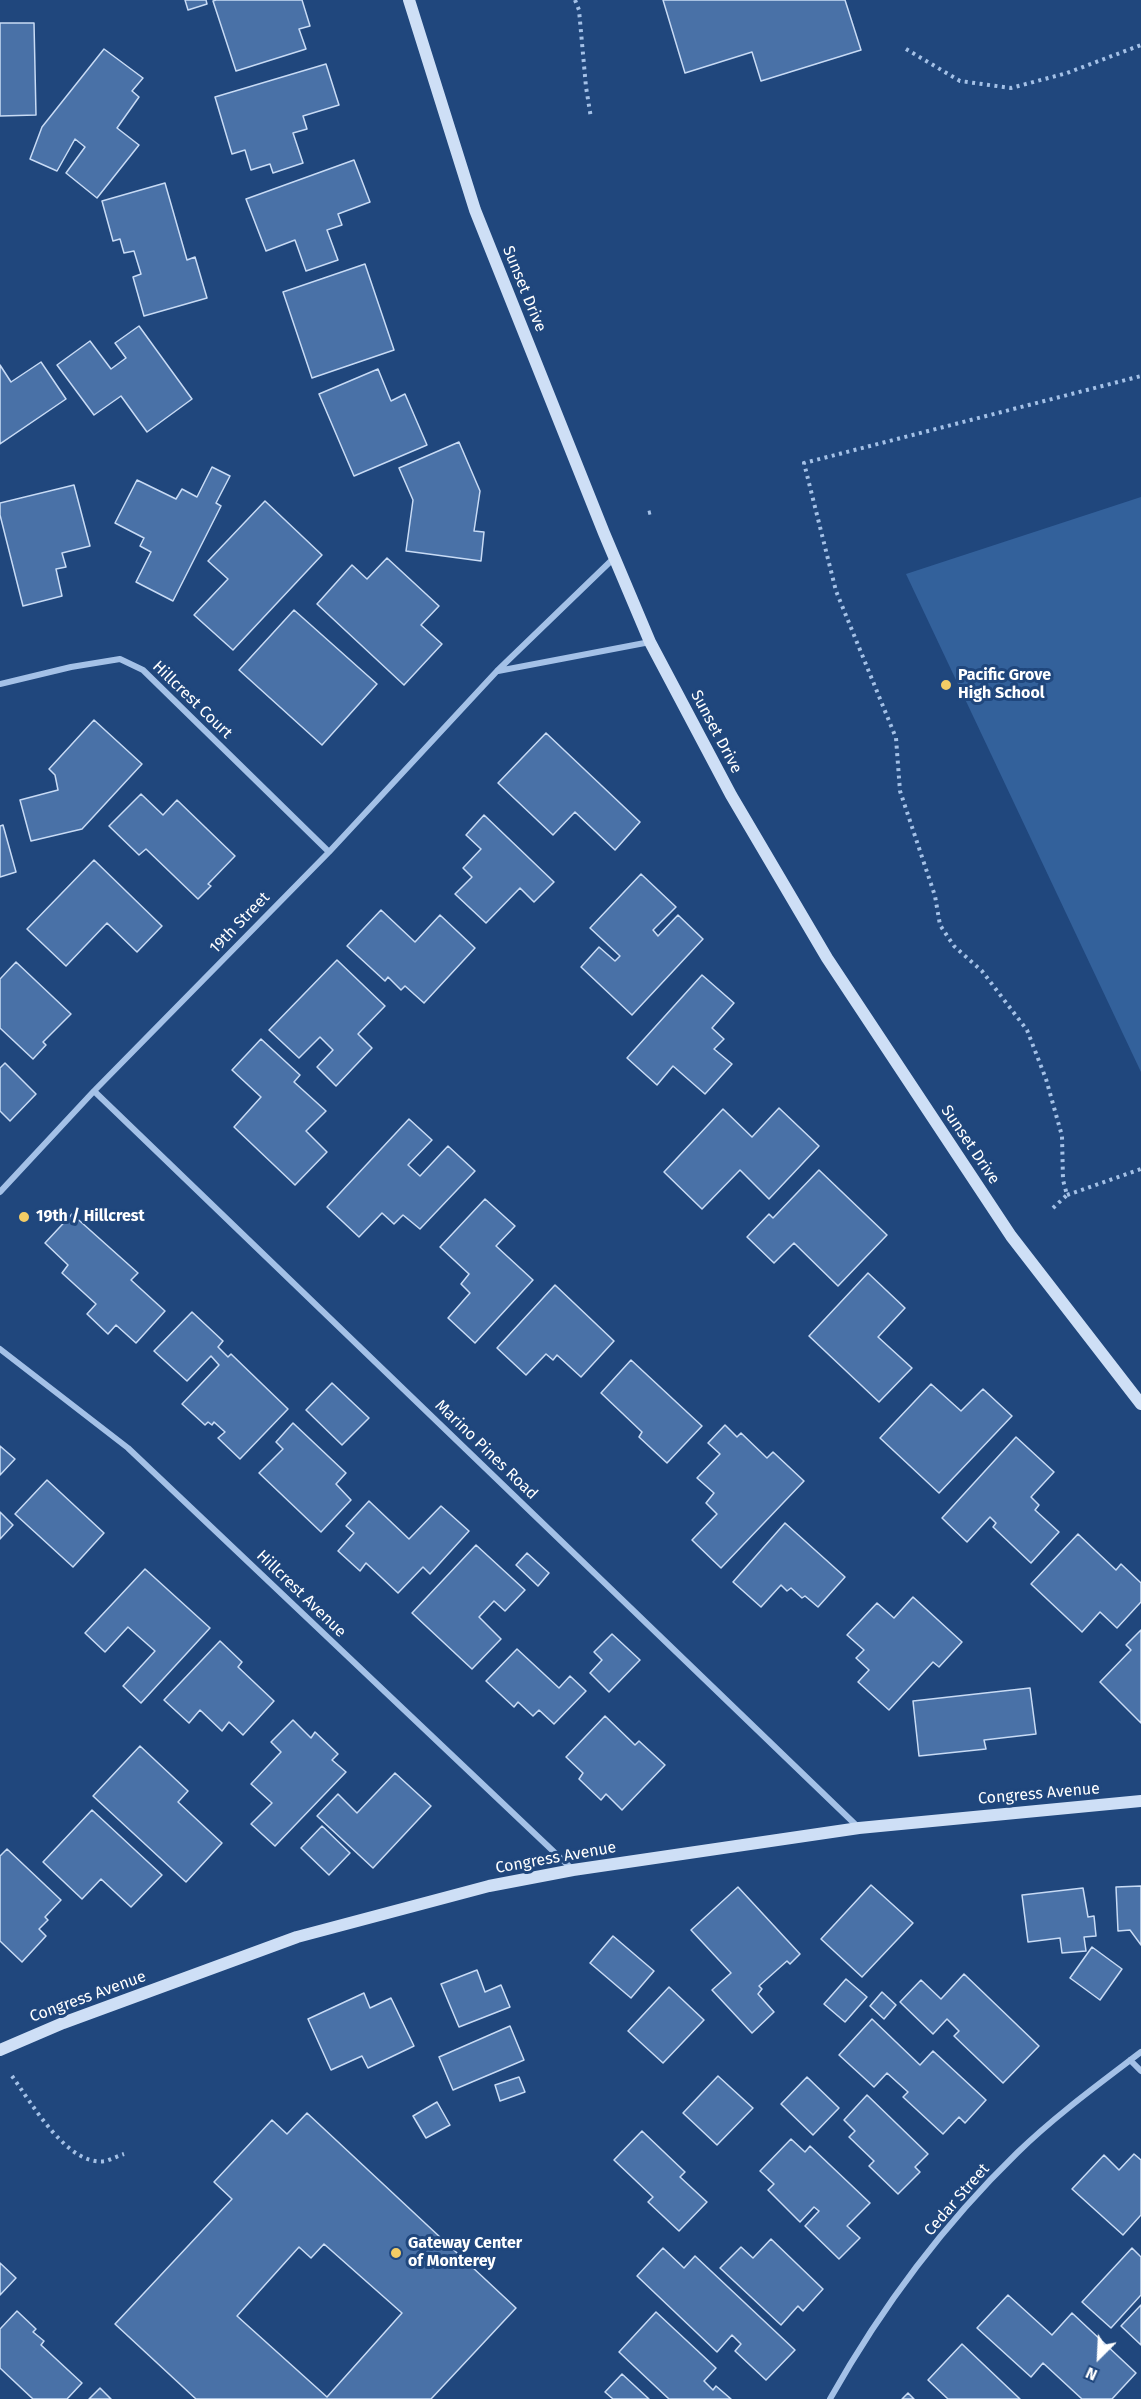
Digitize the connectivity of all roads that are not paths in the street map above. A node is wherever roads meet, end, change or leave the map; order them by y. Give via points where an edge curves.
1 (409, 0) edge
2 (614, 558) junction
3 (650, 642) junction
4 (497, 671) junction
5 (0, 684) edge
6 (329, 852) junction
7 (94, 1091) junction
8 (0, 1192) edge
9 (0, 1349) edge
10 (1141, 1404) edge
11 (1141, 1801) edge
12 (859, 1828) junction
13 (573, 1870) junction
14 (0, 2050) edge
15 (1141, 2052) edge
16 (1130, 2061) junction
17 (1141, 2071) edge
18 (830, 2399) edge

1 - 2 main road, Sunset Drive via 475,210
2 - 3 main road, Sunset Drive
2 - 4 street, 19th Street
3 - 4 street
3 - 10 main road, Sunset Drive via 731,795 827,958 1011,1236
4 - 6 street, 19th Street
5 - 6 street, Hillcrest Court via 120,659 143,670
6 - 7 street, 19th Street
7 - 8 street, 19th Street
7 - 12 street, Marino Pines Road
9 - 13 street, Hillcrest Avenue via 128,1448
11 - 12 main road, Congress Avenue
12 - 13 main road, Congress Avenue
13 - 14 main road, Congress Avenue via 489,1886 297,1937
15 - 16 street, Cedar Street
16 - 17 street
16 - 18 street, Cedar Street via 1060,2114 1018,2152 943,2233 852,2360

